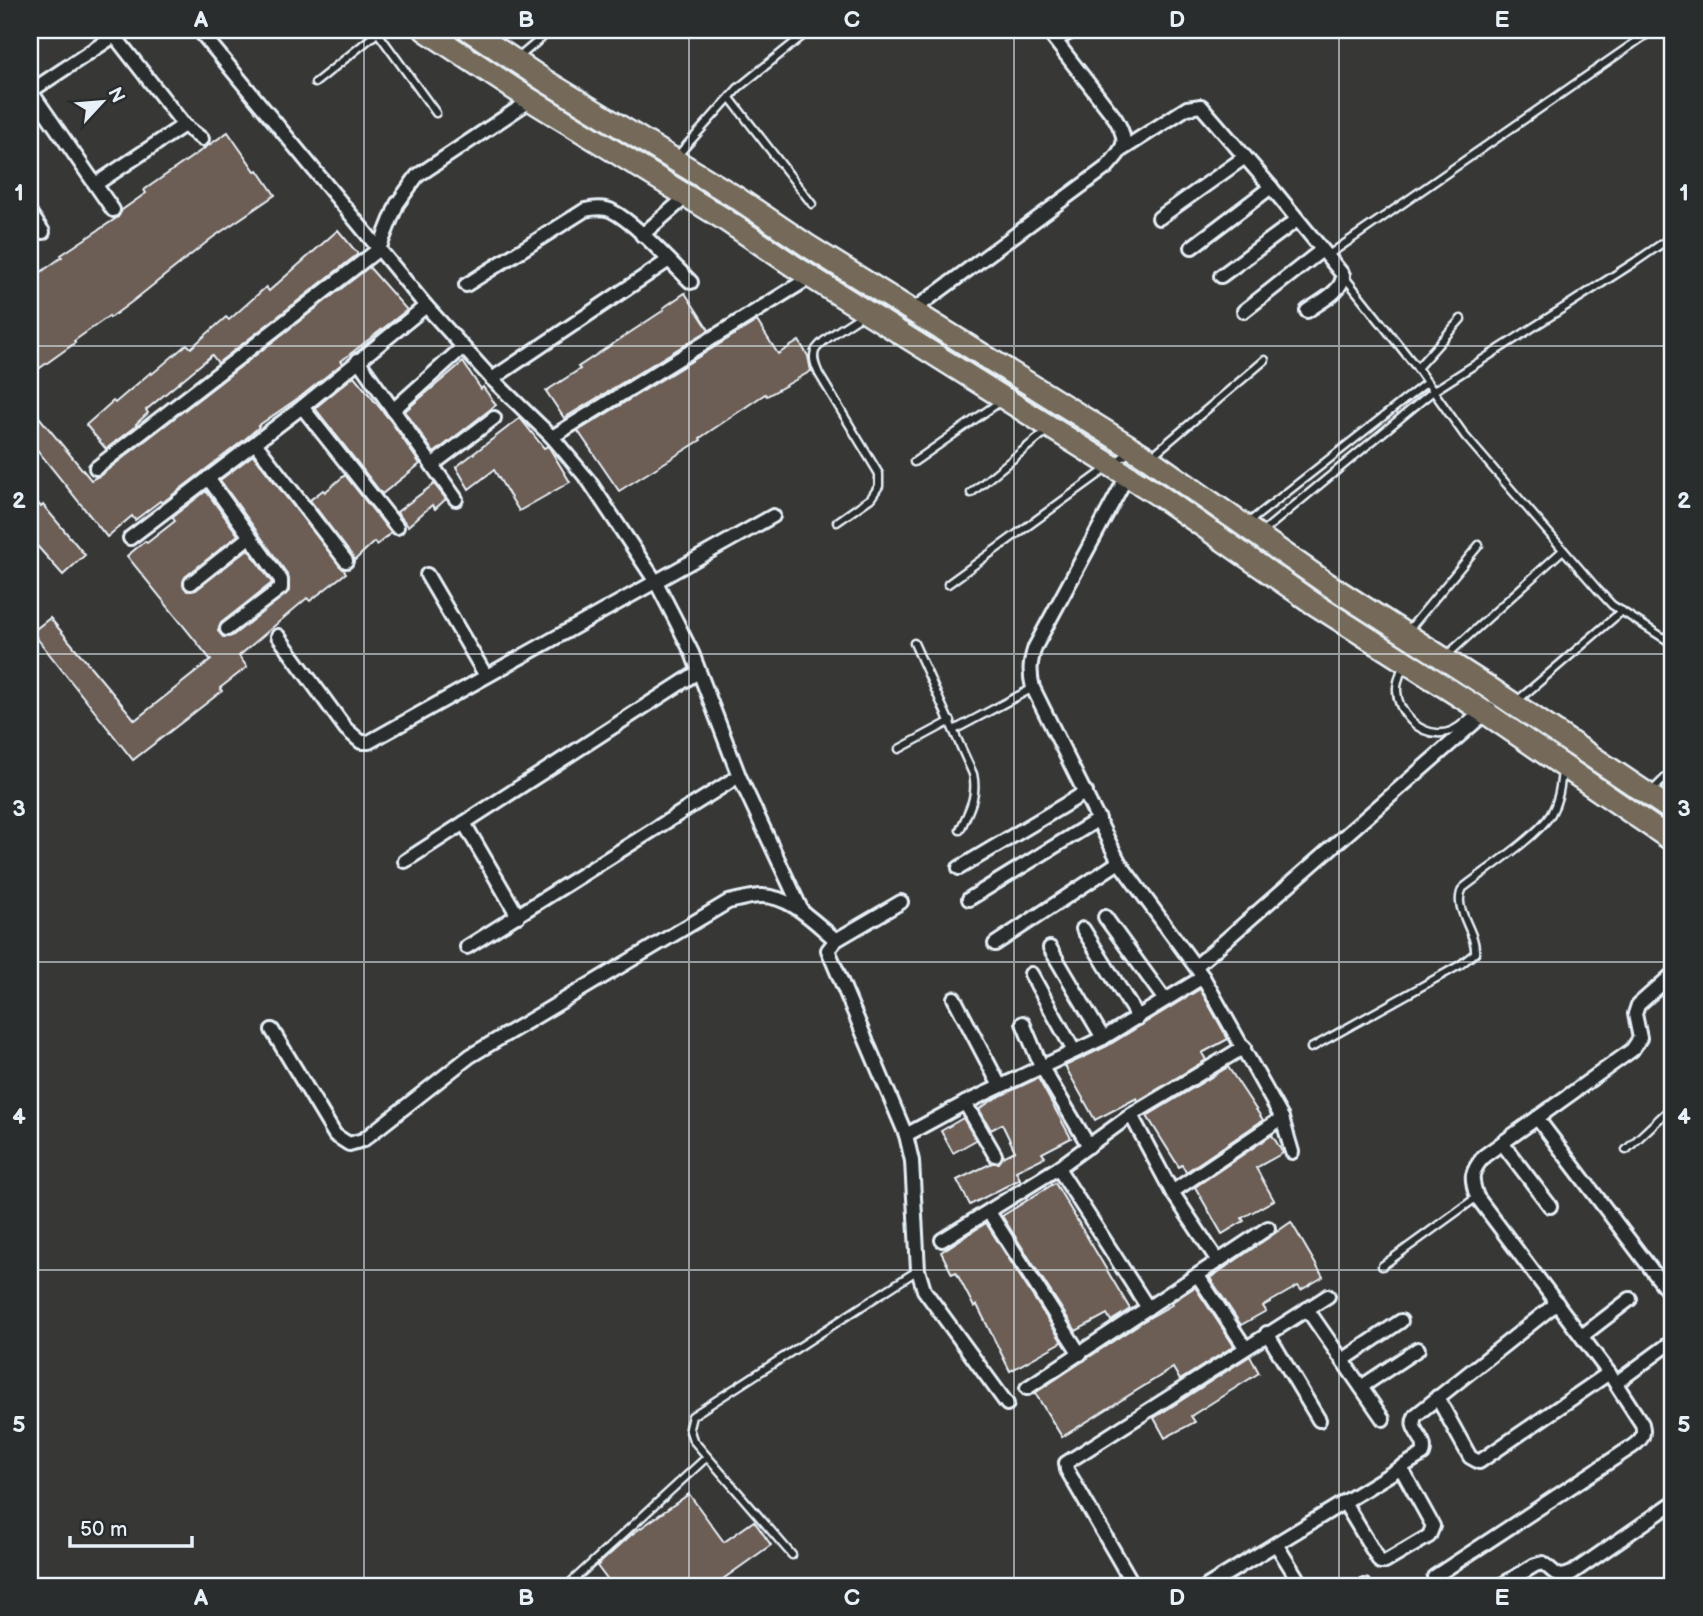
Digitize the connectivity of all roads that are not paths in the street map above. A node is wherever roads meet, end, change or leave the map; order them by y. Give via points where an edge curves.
1 (425, 30) edge
2 (469, 30) edge
3 (551, 30) edge
4 (810, 30) edge
5 (1074, 30) edge
6 (1653, 30) edge
7 (380, 31) edge
8 (112, 33) edge
9 (207, 33) edge
10 (1051, 35) edge
11 (516, 61) junction
12 (315, 83) dead end
13 (30, 90) edge
14 (730, 98) junction
15 (531, 100) junction
16 (436, 113) dead end
17 (184, 125) junction
18 (202, 139) dead end
19 (1123, 149) junction
20 (1245, 157) junction
21 (674, 159) junction
22 (660, 179) junction
23 (96, 184) junction
24 (1270, 187) junction
25 (687, 196) junction
26 (812, 204) dead end
27 (113, 210) dead end
28 (30, 213) edge
29 (1158, 218) dead end
30 (1297, 220) junction
31 (43, 232) dead end
32 (642, 235) junction
33 (1673, 236) edge
34 (1192, 247) dead end
35 (379, 249) junction
36 (1325, 253) junction
37 (669, 260) junction
38 (1221, 275) dead end
39 (1343, 275) junction
40 (811, 277) junction
41 (691, 282) dead end
42 (466, 285) dead end
43 (426, 306) junction
44 (912, 311) junction
45 (1244, 311) dead end
46 (1307, 311) dead end
47 (867, 312) junction
48 (1461, 319) dead end
49 (462, 348) junction
50 (358, 360) junction
51 (1265, 360) dead end
52 (1417, 368) junction
53 (492, 379) junction
54 (1426, 383) junction
55 (1433, 392) junction
56 (1005, 399) junction
57 (302, 407) junction
58 (393, 410) junction
59 (494, 418) dead end
60 (1051, 428) junction
61 (552, 437) junction
62 (255, 443) junction
63 (1141, 454) junction
64 (914, 462) dead end
65 (432, 465) junction
66 (96, 468) dead end
67 (1119, 471) junction
68 (208, 478) junction
69 (971, 493) dead end
70 (456, 499) dead end
71 (773, 516) dead end
72 (836, 522) dead end
73 (397, 527) dead end
74 (1251, 530) junction
75 (250, 537) junction
76 (130, 538) dead end
77 (1479, 545) dead end
78 (1563, 550) junction
79 (346, 561) dead end
80 (427, 575) dead end
81 (656, 582) junction
82 (191, 583) dead end
83 (948, 584) dead end
84 (1622, 611) junction
85 (227, 629) dead end
86 (1406, 634) junction
87 (278, 636) dead end
88 (914, 643) dead end
89 (1673, 644) edge
90 (1444, 658) junction
91 (1405, 662) junction
92 (698, 672) junction
93 (486, 676) junction
94 (1034, 688) junction
95 (1509, 700) junction
96 (1482, 712) junction
97 (951, 721) junction
98 (954, 730) junction
99 (898, 749) dead end
100 (1563, 766) junction
101 (1673, 770) edge
102 (739, 776) junction
103 (1086, 792) junction
104 (1648, 795) junction
105 (1673, 811) edge
106 (1098, 819) junction
107 (464, 823) junction
108 (960, 830) dead end
109 (1673, 841) edge
110 (405, 861) dead end
111 (1119, 862) junction
112 (959, 869) dead end
113 (969, 898) dead end
114 (901, 902) dead end
115 (802, 911) junction
116 (518, 916) junction
117 (1105, 917) dead end
118 (1083, 929) dead end
119 (836, 940) junction
120 (995, 944) dead end
121 (467, 947) dead end
122 (1050, 948) dead end
123 (1199, 972) junction
124 (1031, 974) dead end
125 (1673, 974) edge
126 (954, 998) dead end
127 (1165, 1000) junction
128 (1138, 1018) junction
129 (1023, 1023) dead end
130 (272, 1030) dead end
131 (1103, 1038) junction
132 (1244, 1047) junction
133 (1311, 1048) dead end
134 (1074, 1051) junction
135 (1041, 1066) junction
136 (1000, 1086) junction
137 (965, 1103) junction
138 (1673, 1106) edge
139 (1131, 1115) junction
140 (1282, 1118) junction
141 (1537, 1118) junction
142 (906, 1135) junction
143 (1502, 1143) junction
144 (1088, 1146) junction
145 (1626, 1150) dead end
146 (1292, 1152) dead end
147 (995, 1155) dead end
148 (1058, 1168) junction
149 (1172, 1192) junction
150 (1477, 1197) junction
151 (1550, 1206) dead end
152 (989, 1212) junction
153 (1268, 1228) dead end
154 (942, 1240) dead end
155 (1219, 1261) junction
156 (1382, 1266) dead end
157 (918, 1270) junction
158 (1198, 1276) junction
159 (1328, 1296) dead end
160 (1630, 1298) dead end
161 (1673, 1298) edge
162 (1557, 1303) junction
163 (1148, 1308) junction
164 (1307, 1309) junction
165 (1401, 1321) dead end
166 (1267, 1334) junction
167 (1582, 1336) junction
168 (1669, 1344) dead end
169 (1245, 1347) junction
170 (1418, 1349) dead end
171 (1080, 1354) junction
172 (1343, 1360) junction
173 (1612, 1378) junction
174 (1361, 1387) junction
175 (1027, 1388) dead end
176 (1437, 1397) junction
177 (1007, 1405) dead end
178 (1383, 1419) dead end
179 (1319, 1420) dead end
180 (707, 1457) junction
181 (1401, 1468) junction
182 (1344, 1502) junction
183 (1673, 1503) edge
184 (1276, 1544) junction
185 (792, 1555) dead end
186 (1434, 1577) dead end
187 (569, 1584) dead end
188 (1134, 1586) edge
189 (1206, 1586) edge
190 (1302, 1586) edge
191 (1500, 1586) edge

1 - 15 highway
2 - 11 highway
3 - 11 lane
4 - 14 lane
5 - 10 street
6 - 36 lane
7 - 12 lane
7 - 16 lane
8 - 13 street
8 - 17 street
9 - 35 street
10 - 19 street via 1115,118 1124,134
11 - 21 highway
13 - 23 street
14 - 21 lane
14 - 26 lane
15 - 22 highway
15 - 35 street via 416,176 397,204
17 - 18 street
17 - 23 street
19 - 20 street via 1187,108 1201,106
19 - 44 street via 1107,167
20 - 24 street
20 - 29 street
21 - 22 lane
21 - 44 highway
22 - 25 highway
23 - 27 street
24 - 30 street
24 - 34 street
25 - 32 street
25 - 40 highway
28 - 31 street
30 - 36 street
30 - 38 street
32 - 37 street
32 - 42 street via 611,210 585,210
33 - 55 lane
35 - 43 street
35 - 66 street
36 - 39 street
36 - 45 street
37 - 41 street
37 - 53 street
39 - 46 street via 1339,288
39 - 52 lane
40 - 47 highway
40 - 61 street
43 - 49 street
43 - 50 street
44 - 63 highway
47 - 56 highway
47 - 72 lane via 814,352 819,374 879,474 879,486 871,498
48 - 52 lane
49 - 53 street
49 - 58 street
50 - 57 street
50 - 58 street
51 - 63 lane
52 - 54 lane
53 - 61 street
54 - 55 lane
54 - 74 lane
55 - 74 lane
55 - 78 lane
56 - 60 highway
56 - 64 lane
57 - 62 street
57 - 73 street
58 - 65 street
59 - 65 street
60 - 67 highway
60 - 69 lane
61 - 81 street via 589,481
62 - 68 street
62 - 79 street
63 - 67 lane
63 - 67 lane
63 - 74 highway
65 - 70 street
67 - 83 lane
67 - 91 highway
67 - 94 street via 1035,647 1030,663
68 - 75 street
68 - 76 street
71 - 81 street
74 - 86 highway
75 - 82 street
75 - 85 street via 281,580 281,588
77 - 86 lane
78 - 84 lane
78 - 90 lane
80 - 93 street
81 - 92 street
81 - 93 street
84 - 89 lane
84 - 95 lane
86 - 90 highway
87 - 93 street via 346,729 361,742 369,742
88 - 97 lane
90 - 95 highway
91 - 96 highway
91 - 96 lane via 1396,688 1400,705 1417,725 1443,733
92 - 102 street
92 - 107 street
94 - 98 lane
94 - 103 street
95 - 96 street
95 - 104 highway
96 - 100 highway
96 - 123 street
97 - 98 lane
97 - 99 lane
98 - 108 lane via 976,788
100 - 109 highway
100 - 133 lane via 1559,796 1550,816 1459,895 1476,943 1475,953
101 - 104 lane
102 - 115 street
102 - 116 street
103 - 106 street
103 - 112 street
104 - 105 highway
106 - 111 street
106 - 113 street
107 - 110 street
107 - 116 street
111 - 120 street
111 - 123 street
114 - 119 street
115 - 119 street
115 - 130 street via 779,898 759,895 729,902 470,1056 363,1140 349,1144 335,1135
116 - 121 street
117 - 127 street
118 - 128 street
119 - 142 street via 828,950 832,963
122 - 131 street
123 - 127 street
123 - 132 street
124 - 134 street
125 - 141 street via 1638,1005 1635,1014 1640,1038 1632,1050
126 - 136 street
127 - 128 street
128 - 131 street
129 - 135 street
131 - 134 street
132 - 139 street
132 - 140 street
134 - 135 street
135 - 136 street
135 - 144 street
136 - 137 street
137 - 142 street
137 - 147 street
138 - 145 lane
139 - 144 street
139 - 149 street
140 - 146 street
140 - 149 street
141 - 143 street
141 - 161 street
142 - 157 street via 912,1161
143 - 150 street via 1473,1171
143 - 151 street
144 - 148 street
148 - 152 street
148 - 163 street
149 - 155 street
150 - 156 lane
150 - 162 street
152 - 154 street
152 - 171 street
153 - 155 street
155 - 158 street
157 - 177 street via 928,1297
157 - 180 lane via 692,1416 693,1440
158 - 163 street
158 - 169 street
159 - 164 street
160 - 167 street
162 - 167 street
162 - 176 street
163 - 171 street
164 - 166 street
164 - 172 street
165 - 172 street
166 - 169 street
166 - 179 street
167 - 173 street
168 - 173 street
169 - 188 street via 1066,1464
170 - 174 street
171 - 175 street
172 - 174 street
173 - 176 street via 1479,1462 1470,1457
173 - 186 street via 1642,1424 1641,1440
174 - 178 street
176 - 181 street via 1412,1420 1425,1448 1423,1454
180 - 185 lane
180 - 187 lane
181 - 182 street
181 - 182 street via 1433,1526 1429,1536 1380,1562
182 - 184 street
183 - 191 street via 1572,1573 1556,1576 1543,1563
184 - 189 street
184 - 190 street

